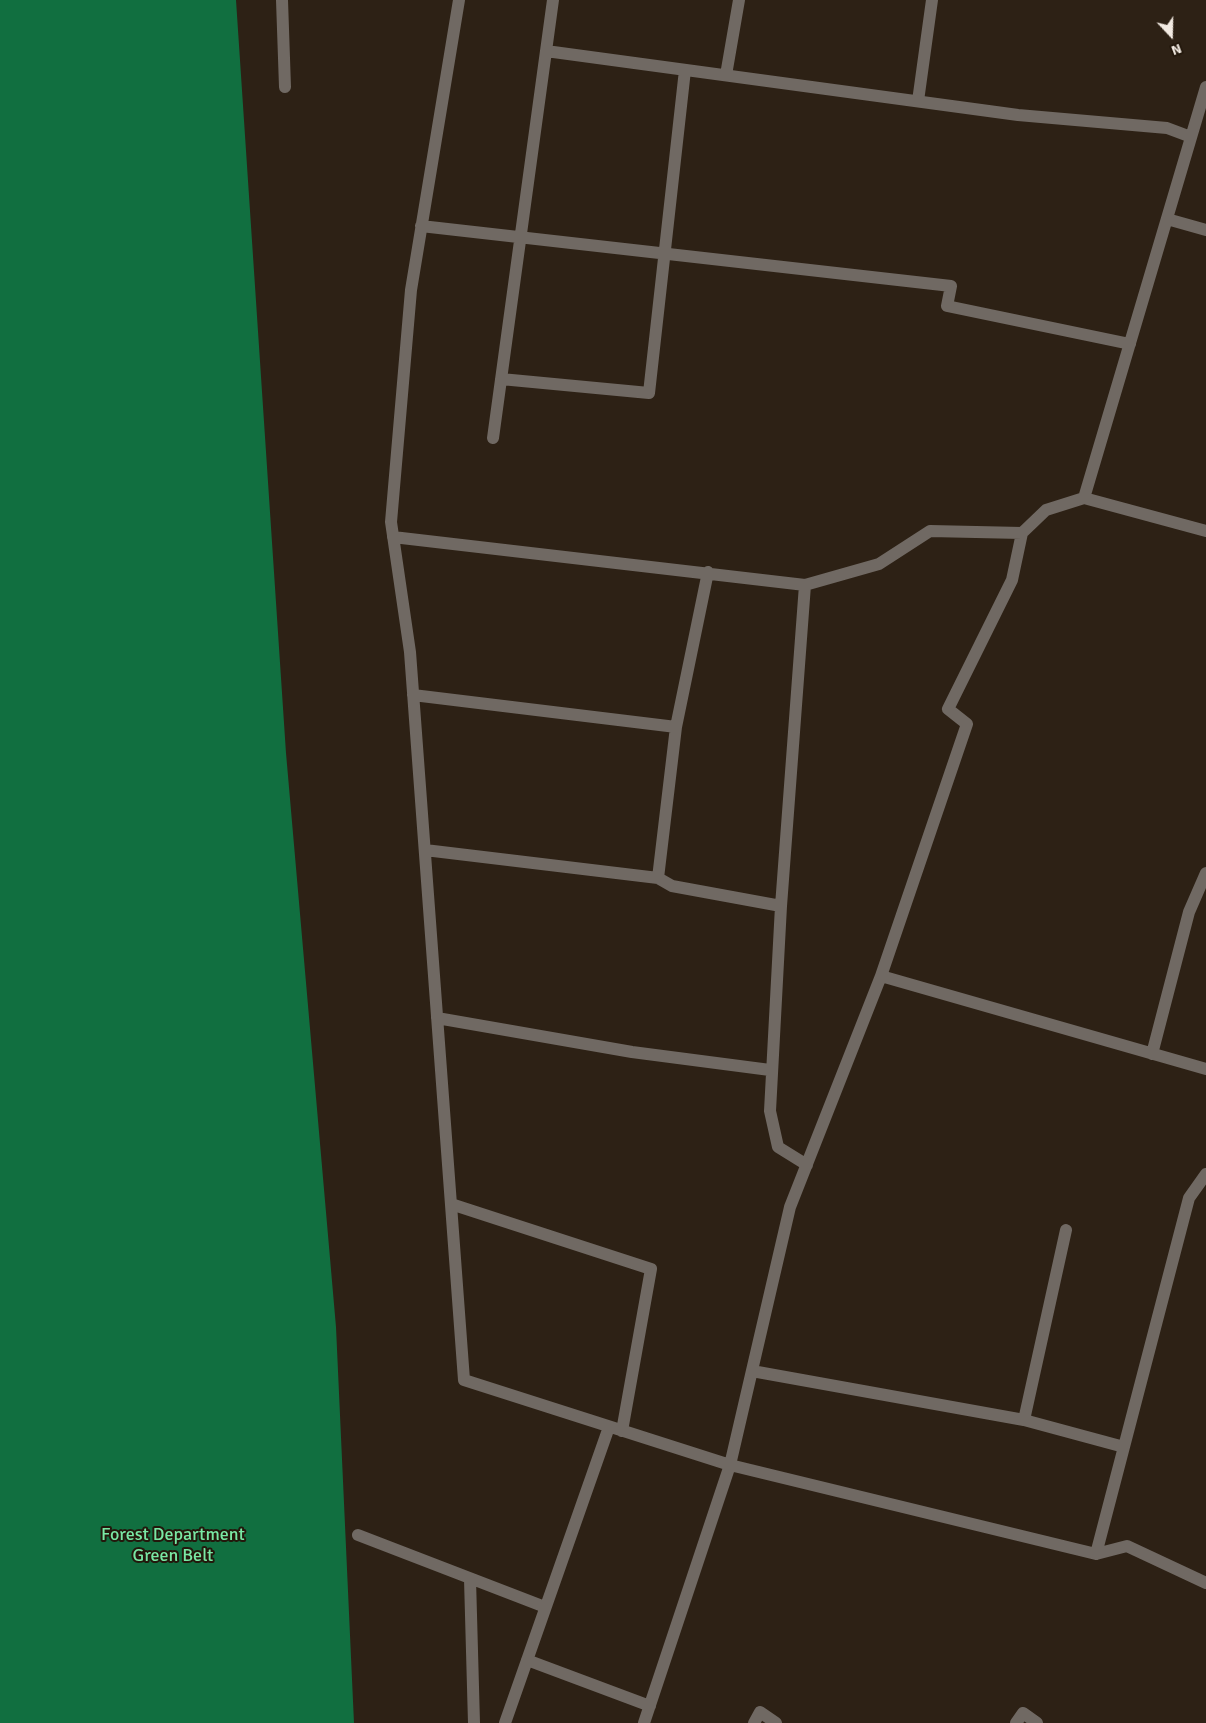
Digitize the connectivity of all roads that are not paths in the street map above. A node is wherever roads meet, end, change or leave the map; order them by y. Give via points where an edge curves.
1 (282, 0) edge
2 (459, 0) edge
3 (553, 0) edge
4 (739, 0) edge
5 (932, 0) edge
6 (546, 51) junction
7 (685, 70) junction
8 (726, 76) junction
9 (285, 87) dead end
10 (1206, 87) edge
11 (918, 101) junction
12 (1191, 137) junction
13 (1167, 219) junction
14 (421, 226) junction
15 (1206, 230) edge
16 (520, 237) junction
17 (665, 253) junction
18 (1130, 344) junction
19 (501, 379) junction
20 (493, 438) dead end
21 (1084, 498) junction
22 (1206, 531) edge
23 (1022, 533) junction
24 (393, 536) junction
25 (708, 572) junction
26 (806, 586) junction
27 (413, 695) junction
28 (676, 726) junction
29 (425, 850) junction
30 (1206, 873) edge
31 (658, 878) junction
32 (781, 906) junction
33 (881, 976) junction
34 (437, 1018) junction
35 (1152, 1054) junction
36 (1206, 1069) edge
37 (770, 1070) junction
38 (807, 1165) junction
39 (1206, 1174) edge
40 (450, 1204) junction
41 (1066, 1230) dead end
42 (752, 1371) junction
43 (1024, 1420) junction
44 (609, 1426) junction
45 (622, 1431) junction
46 (1124, 1447) junction
47 (730, 1465) junction
48 (358, 1536) dead end
49 (1096, 1554) junction
50 (470, 1579) junction
51 (1206, 1583) edge
52 (546, 1607) junction
53 (526, 1660) junction
54 (650, 1706) junction
55 (474, 1723) edge
56 (505, 1723) edge
57 (644, 1723) edge
58 (754, 1723) edge
59 (776, 1723) edge
60 (1016, 1723) edge
61 (1037, 1723) edge

1 - 9 street
2 - 14 street
3 - 6 street
4 - 8 street
5 - 11 street
6 - 7 street
6 - 16 street
7 - 8 street
7 - 17 street
8 - 11 street
10 - 12 street
11 - 12 street via 1167,128
12 - 13 street
13 - 15 street
13 - 18 street
14 - 16 street
14 - 24 street via 411,290 391,522
16 - 17 street
16 - 19 street
17 - 18 street via 951,286 947,306
17 - 19 street via 649,393
18 - 21 street
19 - 20 street
21 - 22 street
21 - 23 street via 1046,510
23 - 26 street via 930,530 879,564
23 - 33 street via 1012,580 948,709 967,724
24 - 25 street
24 - 27 street
25 - 26 street
25 - 28 street
26 - 32 street
27 - 28 street
27 - 29 street
28 - 31 street
29 - 31 street
29 - 34 street
30 - 35 street via 1189,912
31 - 32 street via 672,886
32 - 37 street
33 - 35 street
33 - 38 street
34 - 37 street via 632,1052
34 - 40 street
35 - 36 street
37 - 38 street via 770,1111 778,1147
38 - 42 street via 790,1207
39 - 46 street via 1189,1198
40 - 44 street via 464,1380
40 - 45 street via 650,1270
41 - 43 street
42 - 43 street
42 - 47 street
43 - 46 street
44 - 45 street
44 - 52 street
45 - 47 street
46 - 49 street
47 - 49 street
47 - 54 street
48 - 50 street
49 - 51 street via 1127,1546
50 - 52 street
50 - 55 street
52 - 53 street
53 - 54 street
53 - 56 street
54 - 57 street
58 - 59 street via 760,1712
60 - 61 street via 1023,1713

